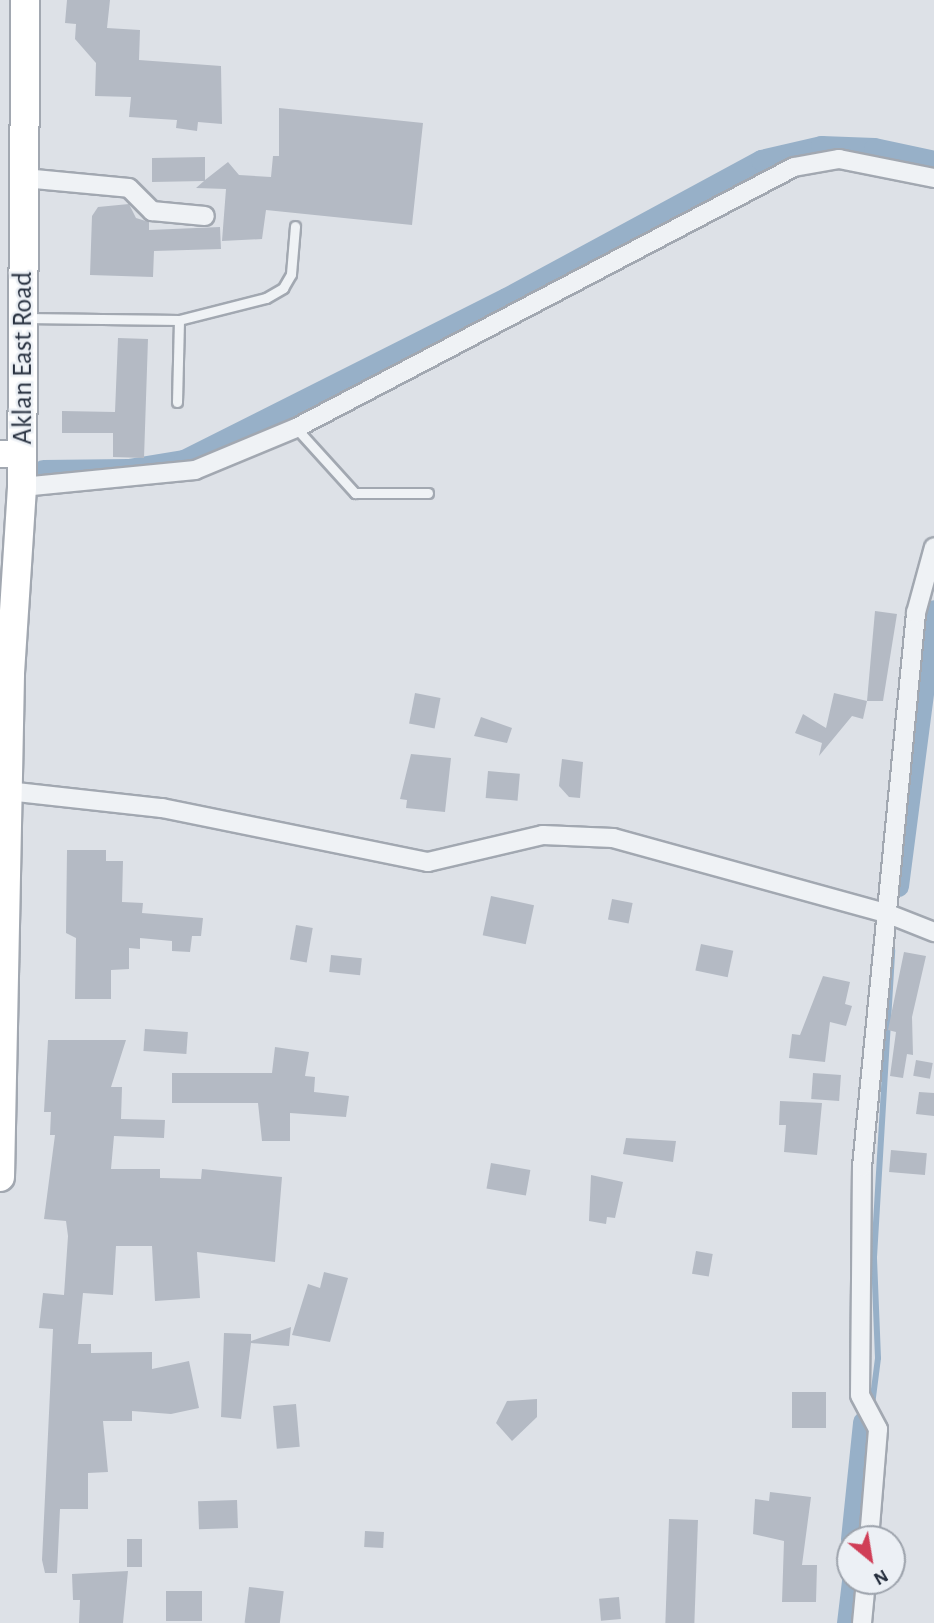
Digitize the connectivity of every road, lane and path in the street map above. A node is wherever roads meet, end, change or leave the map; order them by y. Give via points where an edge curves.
1 (25, 0) edge
2 (24, 178) junction
3 (934, 178) edge
4 (205, 216) dead end
5 (295, 226) dead end
6 (24, 318) junction
7 (179, 320) junction
8 (177, 402) dead end
9 (296, 428) junction
10 (11, 454) edge
11 (22, 487) junction
12 (428, 493) dead end
13 (934, 547) edge
14 (5, 674) edge
15 (5, 783) edge
16 (887, 913) junction
17 (934, 932) edge
18 (0, 1177) edge
19 (870, 1525) edge
20 (865, 1595) edge
21 (862, 1623) edge

1 - 2 main road, Aklan East Road
2 - 4 street via 129,188 152,211
2 - 6 main road, Aklan East Road
3 - 9 street via 839,159 794,167
5 - 7 lane via 291,274 284,288 267,298
6 - 7 lane
6 - 10 main road, Aklan East Road
7 - 8 lane
9 - 11 street via 176,475
9 - 12 lane via 355,492
10 - 11 main road, Aklan East Road
11 - 14 main road, Aklan East Road
13 - 16 street via 916,613
14 - 15 main road, Aklan East Road
15 - 16 street via 162,808 428,862 543,835 613,838
15 - 18 main road, Aklan East Road
16 - 17 street
16 - 19 street via 862,1167 860,1395 878,1429
20 - 21 street

